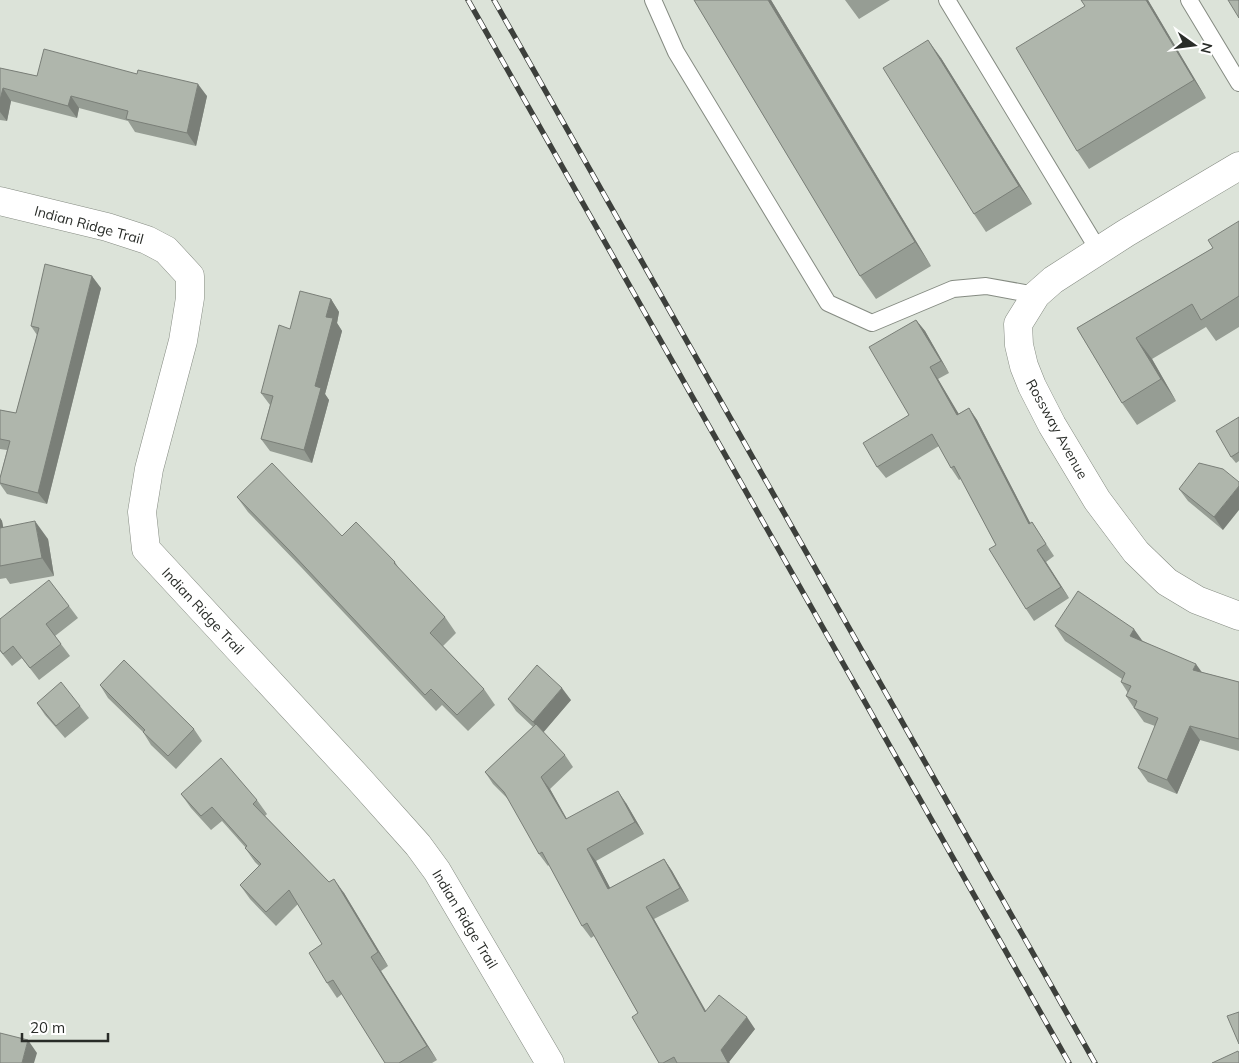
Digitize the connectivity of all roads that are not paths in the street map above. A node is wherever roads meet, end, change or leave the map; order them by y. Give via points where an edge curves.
1 (653, 0) edge
2 (947, 0) edge
3 (1189, 0) edge
4 (1239, 83) edge
5 (1239, 166) edge
6 (0, 201) edge
7 (1099, 251) junction
8 (1036, 295) junction
9 (1239, 616) edge
10 (550, 1063) edge

1 - 8 lane via 676,52 828,304 872,323 953,289 986,286
2 - 7 lane
3 - 4 lane
5 - 7 street, Rossway Avenue
6 - 10 street, Indian Ridge Trail via 147,240 166,250 190,276 183,341 149,469 142,512 146,549 418,845 437,871
7 - 8 street, Rossway Avenue via 1053,280
8 - 9 street, Rossway Avenue via 1018,324 1024,366 1052,425 1097,500 1136,552 1167,582 1197,600

